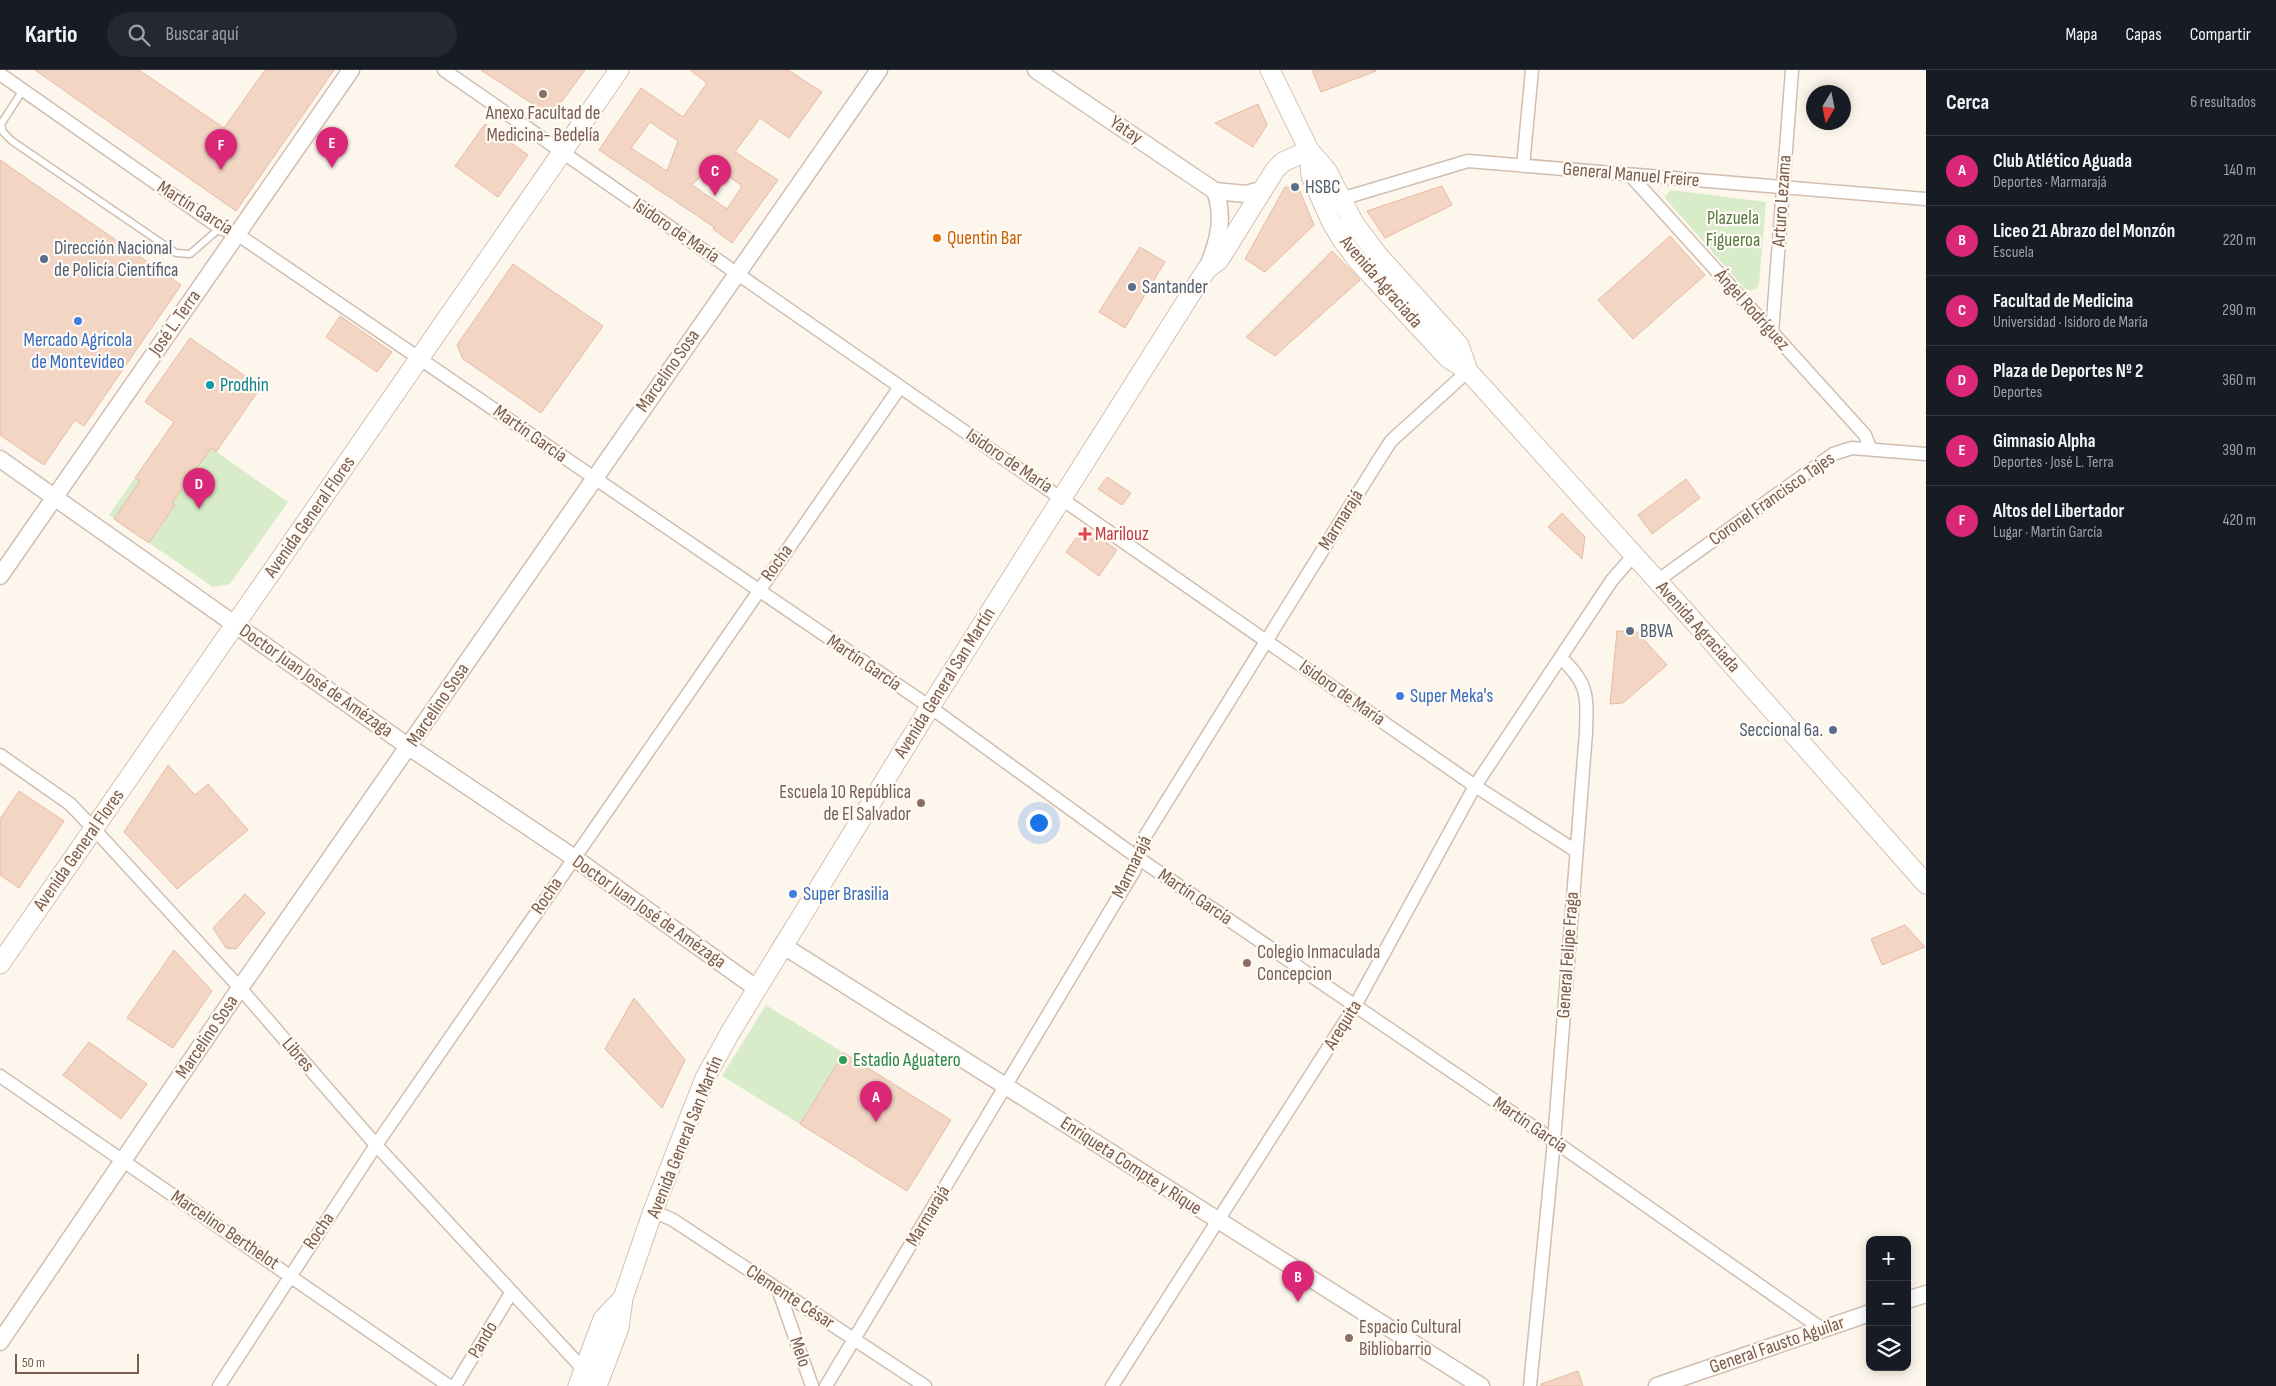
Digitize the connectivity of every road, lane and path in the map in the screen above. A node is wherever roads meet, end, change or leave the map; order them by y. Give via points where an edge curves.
1 (351, 70) edge
2 (444, 70) edge
3 (619, 70) edge
4 (879, 70) edge
5 (1036, 70) edge
6 (1270, 70) edge
7 (1532, 70) edge
8 (1792, 70) edge
9 (2, 75) edge
10 (23, 90) junction
11 (1309, 150) junction
12 (562, 153) junction
13 (1523, 166) junction
14 (1630, 175) junction
15 (1784, 188) junction
16 (1261, 190) junction
17 (1216, 191) junction
18 (1341, 199) junction
19 (1926, 199) edge
20 (220, 228) junction
21 (237, 234) junction
22 (1206, 270) junction
23 (737, 272) junction
24 (1772, 332) junction
25 (419, 358) junction
26 (1468, 371) junction
27 (900, 387) junction
28 (1870, 448) junction
29 (1926, 454) edge
30 (0, 458) edge
31 (594, 478) junction
32 (54, 497) junction
33 (1062, 497) junction
34 (1634, 555) junction
35 (0, 576) edge
36 (1657, 581) junction
37 (758, 591) junction
38 (236, 624) junction
39 (1267, 640) junction
40 (1561, 658) junction
41 (930, 708) junction
42 (409, 747) junction
43 (0, 755) edge
44 (1475, 786) junction
45 (94, 829) junction
46 (1576, 852) junction
47 (573, 857) junction
48 (1138, 858) junction
49 (1926, 884) edge
50 (782, 945) junction
51 (0, 964) edge
52 (240, 988) junction
53 (756, 988) junction
54 (1355, 1006) junction
55 (0, 1076) edge
56 (1006, 1085) junction
57 (1554, 1141) junction
58 (376, 1145) junction
59 (124, 1162) junction
60 (653, 1211) junction
61 (1219, 1222) junction
62 (290, 1275) junction
63 (778, 1289) junction
64 (511, 1293) junction
65 (1926, 1294) edge
66 (622, 1298) junction
67 (1911, 1299) edge
68 (1866, 1314) edge
69 (1822, 1329) junction
70 (853, 1340) junction
71 (0, 1342) edge
72 (581, 1378) edge
73 (1529, 1385) edge
74 (219, 1386) edge
75 (449, 1386) edge
76 (455, 1386) edge
77 (598, 1386) edge
78 (812, 1386) edge
79 (826, 1386) edge
80 (924, 1386) edge
81 (1112, 1386) edge
82 (1481, 1386) edge
83 (1657, 1386) edge

1 - 21 street, José L. Terra
2 - 12 street, Isidoro de María
3 - 12 main road, Avenida General Flores
4 - 23 street, Marcelino Sosa
5 - 17 street, Yatay
6 - 11 main road, Avenida Agraciada
7 - 13 street
8 - 15 street, Arturo Lezama
9 - 10 street, Martín García
10 - 20 street, Martín García
10 - 20 lane via 1,124 12,140 176,253 190,254
11 - 16 main road, Avenida General San Martín via 1283,162
11 - 18 main road, Avenida Agraciada via 1327,171
11 - 26 main road, Avenida Agraciada via 1311,176 1343,241 1448,358
12 - 23 street, Isidoro de María
12 - 25 main road, Avenida General Flores
13 - 14 street, General Manuel Freire
13 - 18 street, General Manuel Freire via 1468,161
14 - 15 street, General Manuel Freire
14 - 24 street, Ángel Rodríguez
15 - 19 street, General Manuel Freire
15 - 24 street, Arturo Lezama
16 - 17 street, Yatay via 1246,194
16 - 22 main road, Avenida General San Martín via 1219,260
17 - 22 street, Avenida General San Martín via 1221,209 1217,239
18 - 26 main road, Avenida Agraciada via 1377,254 1459,345
20 - 21 street, Martín García
21 - 25 street, Martín García
21 - 32 street, José L. Terra
22 - 33 main road, Avenida General San Martín
23 - 27 street, Isidoro de María
23 - 31 street, Marcelino Sosa
24 - 28 street, Ángel Rodríguez via 1865,436
25 - 31 street, Martín García
25 - 38 main road, Avenida General Flores
26 - 34 main road, Avenida Agraciada
26 - 39 street, Marmarajá via 1391,441
27 - 33 street, Isidoro de María
27 - 37 street, Rocha
28 - 29 street, Coronel Francisco Tajes
28 - 36 street, Coronel Francisco Tajes via 1852,448 1833,454
30 - 32 street, Doctor Juan José de Amézaga
31 - 37 street, Martín García
31 - 42 street, Marcelino Sosa
32 - 35 street, José L. Terra
32 - 38 street, Doctor Juan José de Amézaga
33 - 39 street, Isidoro de María
33 - 41 main road, Avenida General San Martín
34 - 36 main road, Avenida Agraciada
34 - 40 street via 1612,580
36 - 49 main road, Avenida Agraciada
37 - 41 street, Martín García
37 - 47 street, Rocha
38 - 42 street, Doctor Juan José de Amézaga
38 - 45 main road, Avenida General Flores
39 - 44 street, Isidoro de María
39 - 48 street, Marmarajá via 1144,838
40 - 44 street, Arequita
40 - 46 street, General Felipe Fraga via 1576,671 1584,686 1587,702
41 - 48 street, Martín García
41 - 50 main road, Avenida General San Martín
42 - 47 street, Doctor Juan José de Amézaga
42 - 52 street, Marcelino Sosa
43 - 45 street, Libres via 70,804
44 - 46 street, Isidoro de María
44 - 54 street, Arequita
45 - 51 main road, Avenida General Flores
45 - 52 street, Libres
46 - 57 street, General Felipe Fraga
47 - 53 street, Doctor Juan José de Amézaga
47 - 58 street, Rocha
48 - 54 street, Martín García
48 - 56 street, Marmarajá via 1134,871
50 - 53 main road, Avenida General San Martín
50 - 56 street, Enriqueta Compte y Rique
52 - 58 street, Libres
52 - 59 street, Marcelino Sosa
53 - 60 main road, Avenida General San Martín via 705,1078
54 - 57 street, Martín García
54 - 61 street, Arequita
55 - 59 street, Marcelino Berthelot
56 - 61 street, Enriqueta Compte y Rique
56 - 70 street, Marmarajá
57 - 69 street, Martín García
57 - 73 street, General Felipe Fraga
58 - 62 street, Rocha
58 - 64 street, Libres
59 - 62 street, Marcelino Berthelot
59 - 71 street, Marcelino Sosa
60 - 63 street, Clemente César
60 - 66 main road, Avenida General San Martín
61 - 81 street, Arequita
61 - 82 street, Enriqueta Compte y Rique
62 - 74 street, Rocha
62 - 75 street, Marcelino Berthelot
63 - 70 street, Clemente César
63 - 78 street, Melo
64 - 72 street, Libres
64 - 76 street, Pando
65 - 67 street
66 - 72 main road, Avenida General San Martín via 603,1319
66 - 77 main road, Avenida General San Martín via 620,1328
68 - 69 street, General Fausto Aguilar
69 - 83 street, General Fausto Aguilar
70 - 79 street, Marmarajá
70 - 80 street, Clemente César

